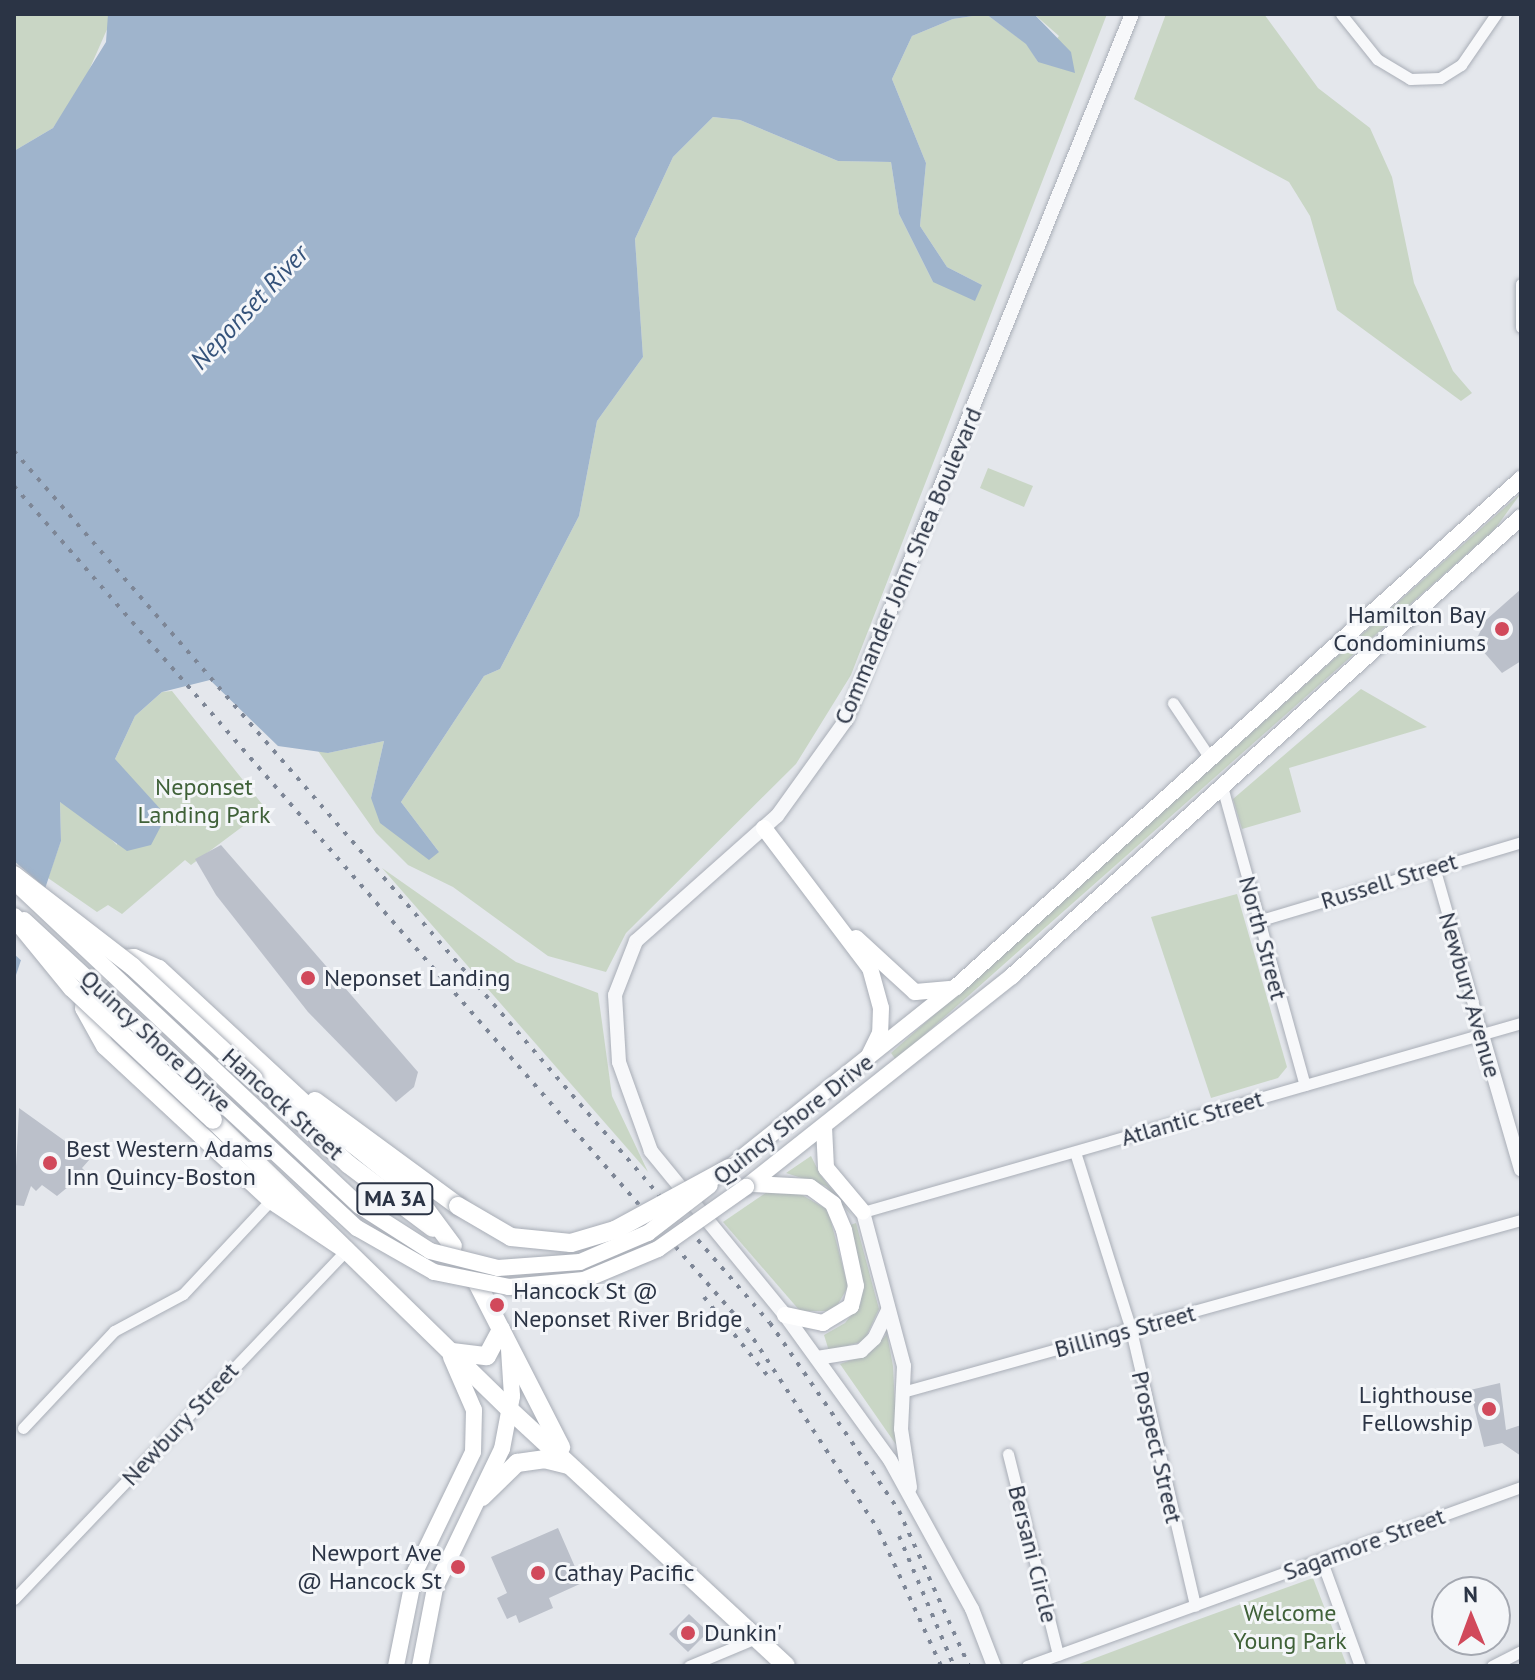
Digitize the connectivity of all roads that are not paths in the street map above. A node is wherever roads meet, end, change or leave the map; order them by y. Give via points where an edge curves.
1 (1132, 14) edge
2 (1341, 14) edge
3 (1496, 14) edge
4 (1521, 284) edge
5 (1521, 327) edge
6 (1521, 479) edge
7 (1521, 517) edge
8 (1173, 703) dead end
9 (1210, 758) junction
10 (1223, 790) junction
11 (764, 828) junction
12 (1521, 842) edge
13 (1434, 867) junction
14 (14, 875) edge
15 (14, 882) edge
16 (14, 911) edge
17 (14, 917) edge
18 (837, 921) junction
19 (1258, 921) junction
20 (956, 987) junction
21 (1521, 1023) edge
22 (1482, 1035) junction
23 (866, 1063) junction
24 (258, 1071) junction
25 (1305, 1085) junction
26 (824, 1127) junction
27 (1075, 1152) junction
28 (729, 1168) junction
29 (1521, 1169) edge
30 (746, 1187) junction
31 (271, 1200) junction
32 (863, 1212) junction
33 (1521, 1220) edge
34 (346, 1250) junction
35 (889, 1309) junction
36 (785, 1315) junction
37 (1131, 1330) junction
38 (504, 1336) junction
39 (446, 1349) junction
40 (817, 1358) junction
41 (906, 1391) junction
42 (510, 1410) junction
43 (23, 1428) dead end
44 (1008, 1454) dead end
45 (570, 1466) junction
46 (590, 1484) junction
47 (1521, 1487) edge
48 (482, 1497) junction
49 (912, 1499) junction
50 (1321, 1559) junction
51 (14, 1599) edge
52 (1195, 1606) junction
53 (756, 1638) junction
54 (1521, 1651) edge
55 (1058, 1655) junction
56 (396, 1666) edge
57 (420, 1666) edge
58 (689, 1666) edge
59 (786, 1666) edge
60 (994, 1666) edge
61 (1027, 1666) edge
62 (1360, 1666) edge
63 (1492, 1666) edge

1 - 11 street, Commander John Shea Boulevard via 846,720 807,781
2 - 3 street via 1377,59 1410,79 1440,78 1461,65
4 - 5 street
6 - 9 main road, Quincy Shore Drive
7 - 10 main road, Quincy Shore Drive
8 - 9 street
9 - 20 main road, Quincy Shore Drive
10 - 19 street, North Street
10 - 26 main road, Quincy Shore Drive via 1012,976
11 - 18 main road
11 - 36 street, Commander John Shea Boulevard via 636,941 618,982 614,1016 627,1093 651,1151
12 - 13 street, Russell Street
13 - 19 street, Russell Street
13 - 22 street, Newbury Avenue
14 - 24 main road, Hancock Street / MA 3A, bridge
15 - 28 main road, Quincy Shore Drive, bridge via 360,1206 430,1251 498,1268 580,1262 648,1233
16 - 30 main road, Quincy Shore Drive, bridge via 357,1228 434,1272 509,1287 584,1280 658,1249
17 - 34 main road, Hancock Street / MA 3A, bridge via 72,988
18 - 20 main road via 915,992 932,995
18 - 23 main road via 877,988 880,1033
19 - 25 street, North Street
20 - 23 main road, Quincy Shore Drive
21 - 22 street, Atlantic Street
22 - 25 street, Atlantic Street
22 - 29 street, Newbury Avenue
23 - 28 main road, Quincy Shore Drive
24 - 28 main road, bridge via 511,1237 571,1243 615,1230
24 - 31 main road via 147,961 115,960 86,998 87,1018 105,1046
24 - 38 main road, Hancock Street / MA 3A via 329,1149 453,1246
25 - 27 street, Atlantic Street
26 - 30 main road, Quincy Shore Drive
26 - 32 main road via 826,1168
27 - 32 street, Atlantic Street
27 - 37 street, Prospect Street
30 - 36 main road via 800,1184 826,1197 842,1220 856,1286 851,1306 823,1323
31 - 34 main road
31 - 43 street via 183,1294 114,1331
32 - 35 street
33 - 37 street, Billings Street
34 - 39 main road, Hancock Street / MA 3A
34 - 51 street, Newbury Street
35 - 40 street via 874,1339 861,1351
35 - 41 street
36 - 40 street, Commander John Shea Boulevard
37 - 41 street, Billings Street
37 - 52 street, Prospect Street
38 - 39 main road via 487,1356 472,1358
38 - 42 main road
38 - 46 main road, Hancock Street / MA 3A via 551,1433
39 - 42 main road, Hancock Street / MA 3A
39 - 56 main road via 471,1396 475,1444 463,1481 415,1572
40 - 49 street, Commander John Shea Boulevard
41 - 49 street via 901,1429
42 - 45 main road, Hancock Street / MA 3A
42 - 48 main road
44 - 55 street, Bersani Circle
45 - 46 main road, Hancock Street / MA 3A
45 - 48 main road via 544,1459 517,1463
46 - 53 main road, Hancock Street / MA 3A
47 - 50 street, Sagamore Street
48 - 57 main road via 435,1588
49 - 60 street, Commander John Shea Boulevard via 972,1609
50 - 52 street, Sagamore Street
50 - 62 street
52 - 55 street, Sagamore Street
53 - 58 street
53 - 59 main road, Hancock Street / MA 3A
54 - 63 street
55 - 61 street, Sagamore Street

